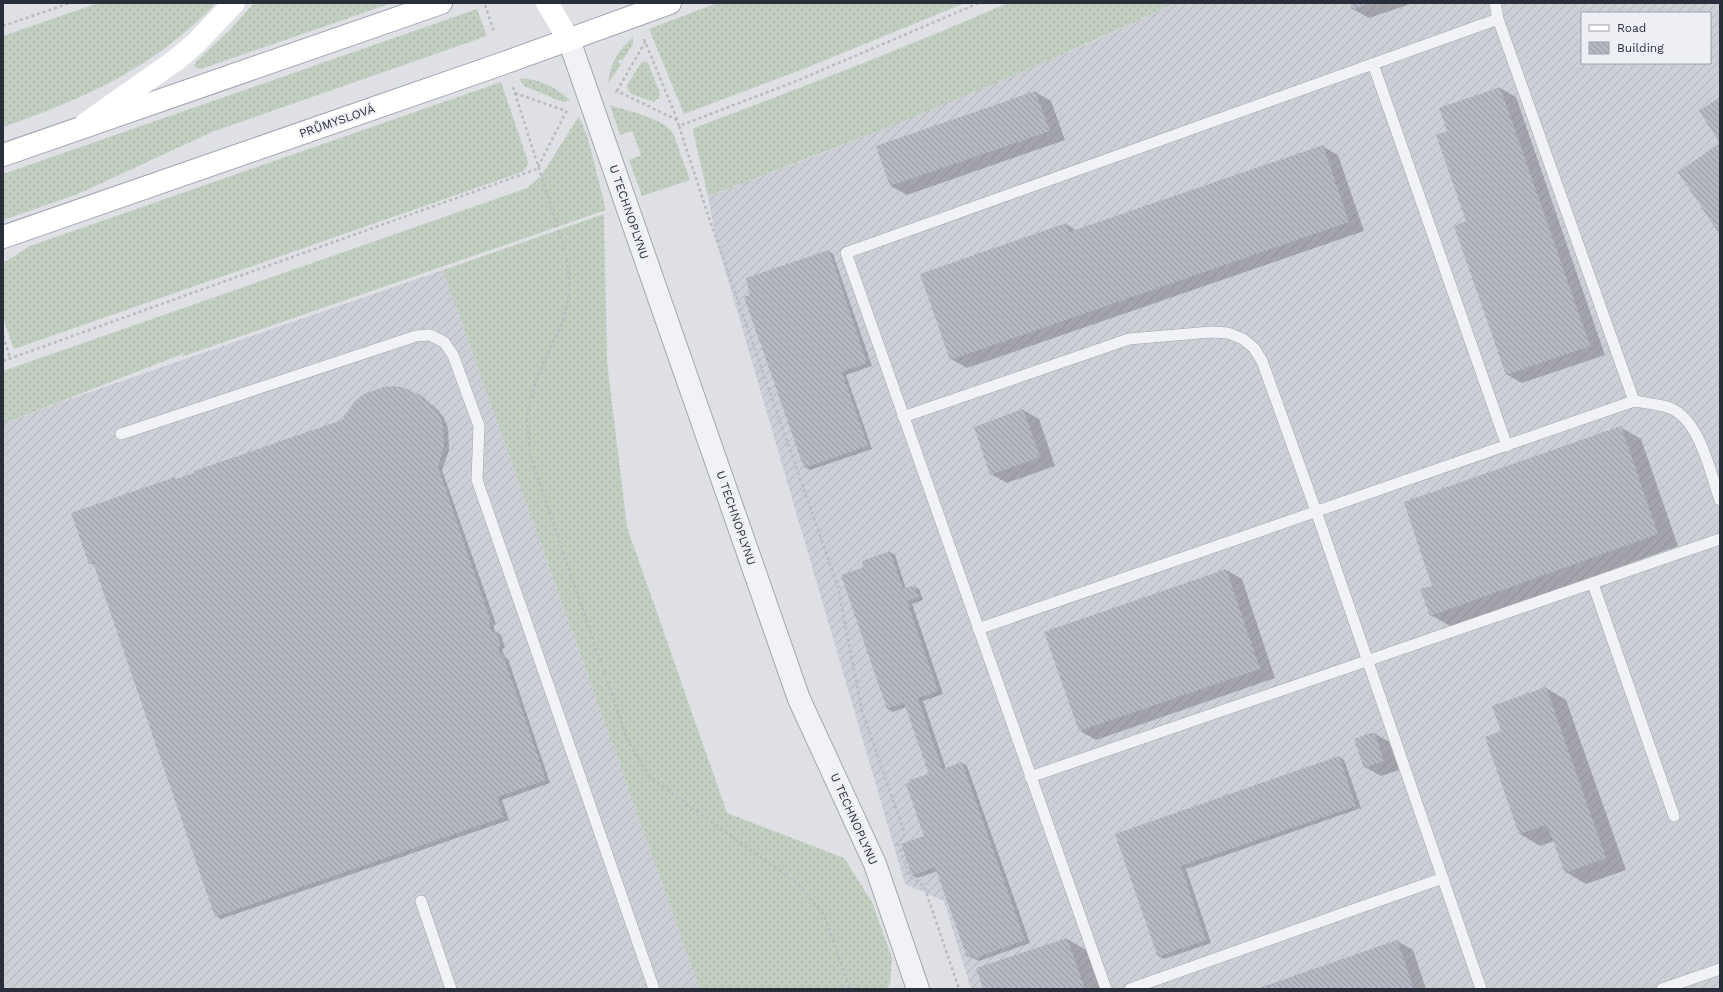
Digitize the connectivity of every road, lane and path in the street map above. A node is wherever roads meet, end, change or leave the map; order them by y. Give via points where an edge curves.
1 (70, 3) edge
2 (234, 3) edge
3 (441, 3) edge
4 (547, 3) edge
5 (565, 3) edge
6 (670, 3) edge
7 (979, 3) edge
8 (1495, 3) edge
9 (485, 5) dead end
10 (1498, 19) junction
11 (3, 26) edge
12 (494, 32) dead end
13 (643, 37) dead end
14 (569, 40) junction
15 (645, 42) junction
16 (1373, 64) junction
17 (512, 86) dead end
18 (616, 91) junction
19 (514, 92) junction
20 (613, 93) dead end
21 (571, 109) dead end
22 (566, 111) junction
23 (677, 120) junction
24 (679, 126) junction
25 (76, 130) junction
26 (3, 156) edge
27 (538, 169) junction
28 (3, 238) edge
29 (3, 336) edge
30 (10, 358) junction
31 (3, 361) edge
32 (1634, 401) junction
33 (903, 417) junction
34 (122, 434) dead end
35 (1507, 446) junction
36 (1720, 500) edge
37 (1316, 511) junction
38 (1720, 539) edge
39 (1593, 584) junction
40 (978, 629) junction
41 (1368, 661) junction
42 (1030, 778) junction
43 (1674, 816) dead end
44 (1443, 878) junction
45 (421, 901) dead end
46 (1720, 969) edge
47 (451, 989) edge
48 (654, 989) edge
49 (850, 989) edge
50 (918, 989) edge
51 (959, 989) edge
52 (1106, 989) edge
53 (1130, 989) edge
54 (1481, 989) edge
55 (1662, 989) edge

1 - 11 path
2 - 25 main road via 176,60
3 - 25 main road
4 - 14 main road
5 - 14 main road
6 - 14 main road, PRŮMYSLOVÁ
7 - 24 path via 794,82
8 - 10 lane
9 - 12 path
10 - 16 lane
10 - 32 lane
13 - 15 path
14 - 28 main road, PRŮMYSLOVÁ
14 - 50 street, U TECHNOPLYNU via 799,699 875,864
15 - 18 path
15 - 23 path
16 - 33 lane via 846,253
16 - 35 lane
17 - 19 path
18 - 20 path
18 - 23 path
19 - 22 path
19 - 27 path
21 - 22 path
22 - 27 path
23 - 24 path
24 - 51 path via 838,587 862,711 905,834 898,844 910,877 924,886
25 - 26 main road
27 - 30 path
27 - 49 path via 567,257 570,290 563,321 536,380 527,413 530,455 627,739 649,776 798,884 824,915
29 - 30 path
30 - 31 path
32 - 35 lane
32 - 36 lane via 1671,409 1690,423 1697,435
33 - 37 lane via 1129,339 1211,332 1228,333 1243,339 1254,348 1262,361
33 - 40 lane
34 - 48 lane via 416,336 430,335 444,342 453,355 479,426 477,480
35 - 37 lane
37 - 40 lane
37 - 41 lane
38 - 39 lane
39 - 41 lane
39 - 43 lane
40 - 42 lane
41 - 42 lane
41 - 44 lane
42 - 52 lane
44 - 53 lane
44 - 54 lane
45 - 47 lane
46 - 55 lane

